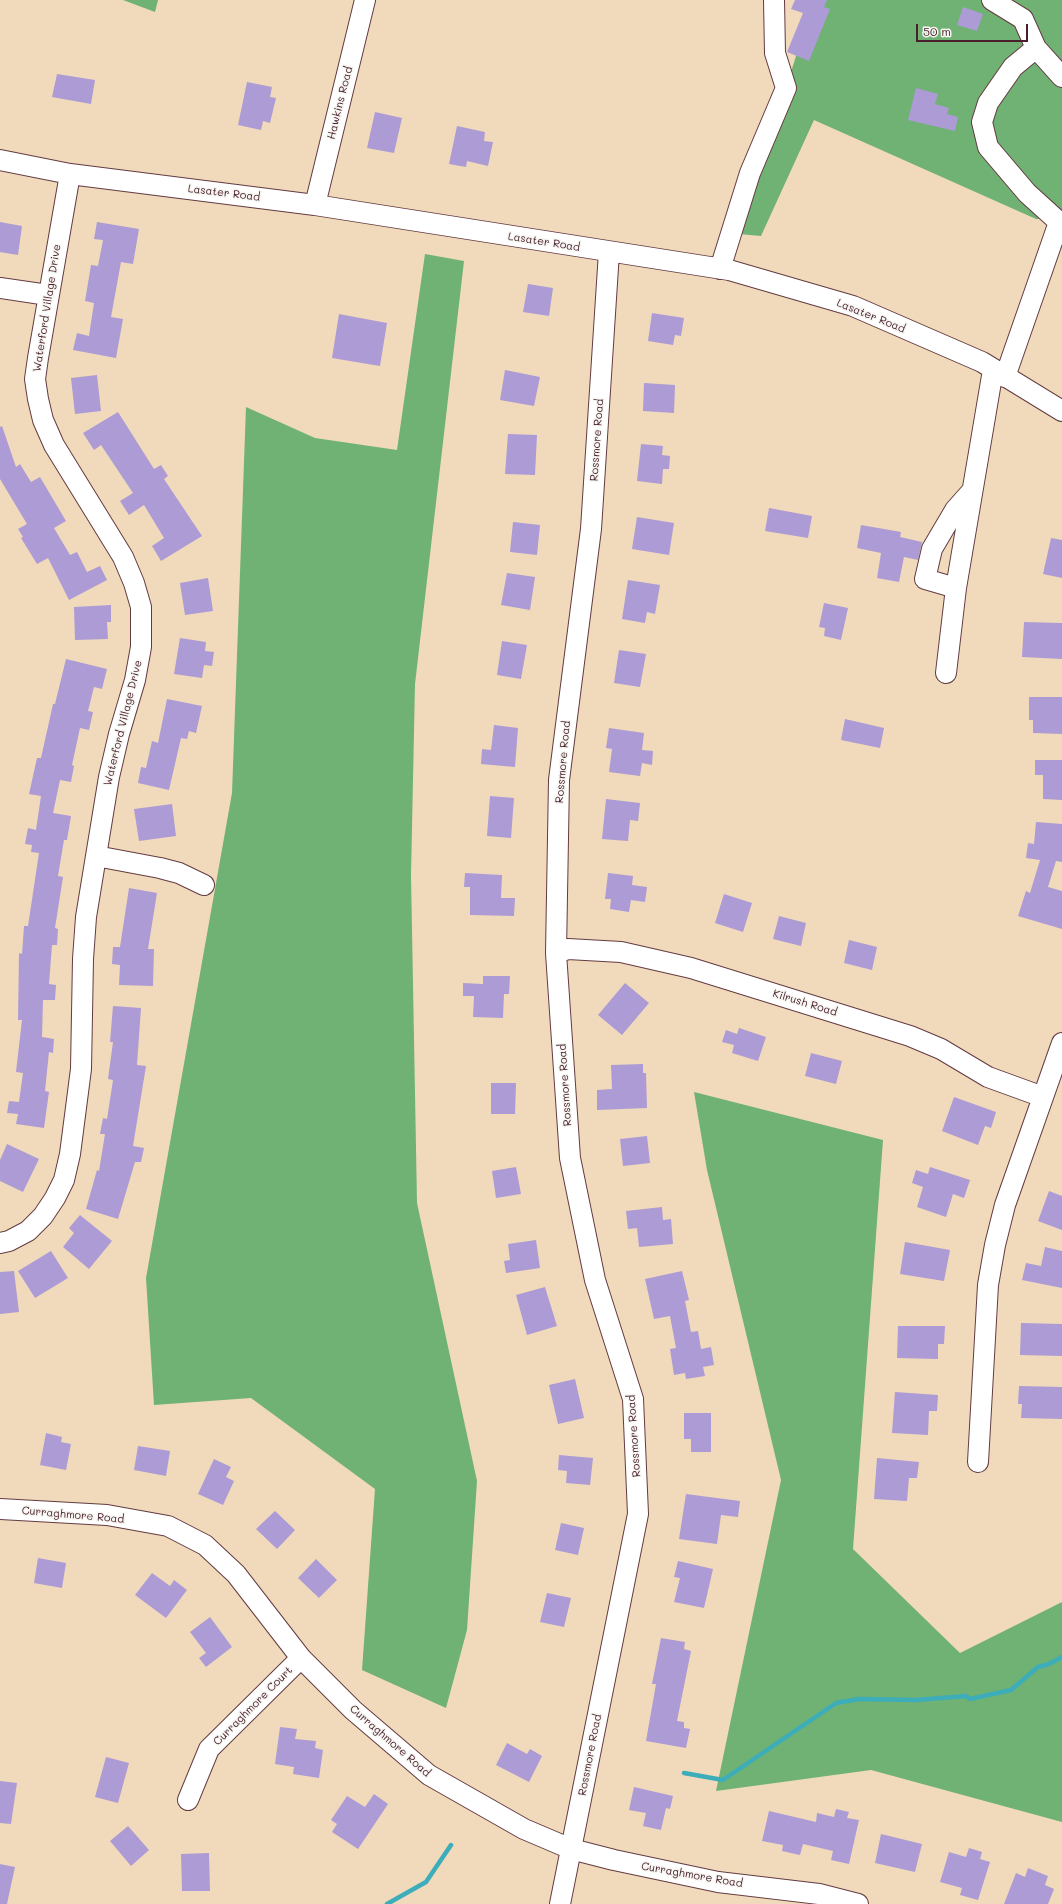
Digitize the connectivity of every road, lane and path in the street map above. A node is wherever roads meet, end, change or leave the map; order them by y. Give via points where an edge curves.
1 (365, 0) edge
2 (774, 0) edge
3 (992, 0) edge
4 (1036, 48) junction
5 (1062, 77) edge
6 (0, 160) edge
7 (70, 174) junction
8 (315, 205) junction
9 (1061, 220) edge
10 (608, 252) junction
11 (720, 269) junction
12 (0, 288) edge
13 (48, 295) junction
14 (999, 373) junction
15 (1062, 411) edge
16 (972, 492) junction
17 (956, 588) junction
18 (946, 673) dead end
19 (96, 856) junction
20 (204, 885) dead end
21 (556, 953) junction
22 (1062, 1043) edge
23 (1043, 1097) junction
24 (0, 1243) edge
25 (978, 1462) dead end
26 (0, 1509) edge
27 (301, 1658) junction
28 (188, 1800) dead end
29 (571, 1849) junction
30 (560, 1904) edge
31 (858, 1904) edge

1 - 8 street, Hawkins Road
2 - 11 street via 775,53 786,88 750,173
3 - 4 street via 1023,19
4 - 5 street
4 - 9 street via 1013,67 988,103 982,122 988,147 1027,193
6 - 7 street, Lasater Road
7 - 8 street, Lasater Road
7 - 13 street, Waterford Village Drive
8 - 10 street, Lasater Road
9 - 14 street
10 - 11 street, Lasater Road
10 - 21 street, Rossmore Road via 591,529 559,780
11 - 14 street, Lasater Road via 853,306 982,362
12 - 13 street
13 - 19 street, Waterford Village Drive via 35,379 43,420 54,445 123,557 141,607 141,647 135,680 109,777
14 - 15 street, Lasater Road
14 - 16 street
16 - 17 street
16 - 17 street via 955,510 932,549 925,579
17 - 18 street
19 - 20 street via 167,869
19 - 24 street, Waterford Village Drive via 86,917 81,1069 70,1154 55,1198 43,1216 28,1231
21 - 23 street, Kilrush Road via 568,949 620,952 691,968 910,1036 941,1049 988,1077
21 - 29 street, Rossmore Road via 570,1158 595,1280 633,1399 638,1514
22 - 23 street
23 - 25 street via 1005,1205 988,1285
26 - 27 street, Curraghmore Road via 107,1515 168,1526 205,1545 236,1574
27 - 28 street, Curraghmore Court via 210,1749
27 - 29 street, Curraghmore Road via 353,1710 429,1775 524,1829
29 - 30 street, Rossmore Road
29 - 31 street, Curraghmore Road via 718,1882 819,1894

